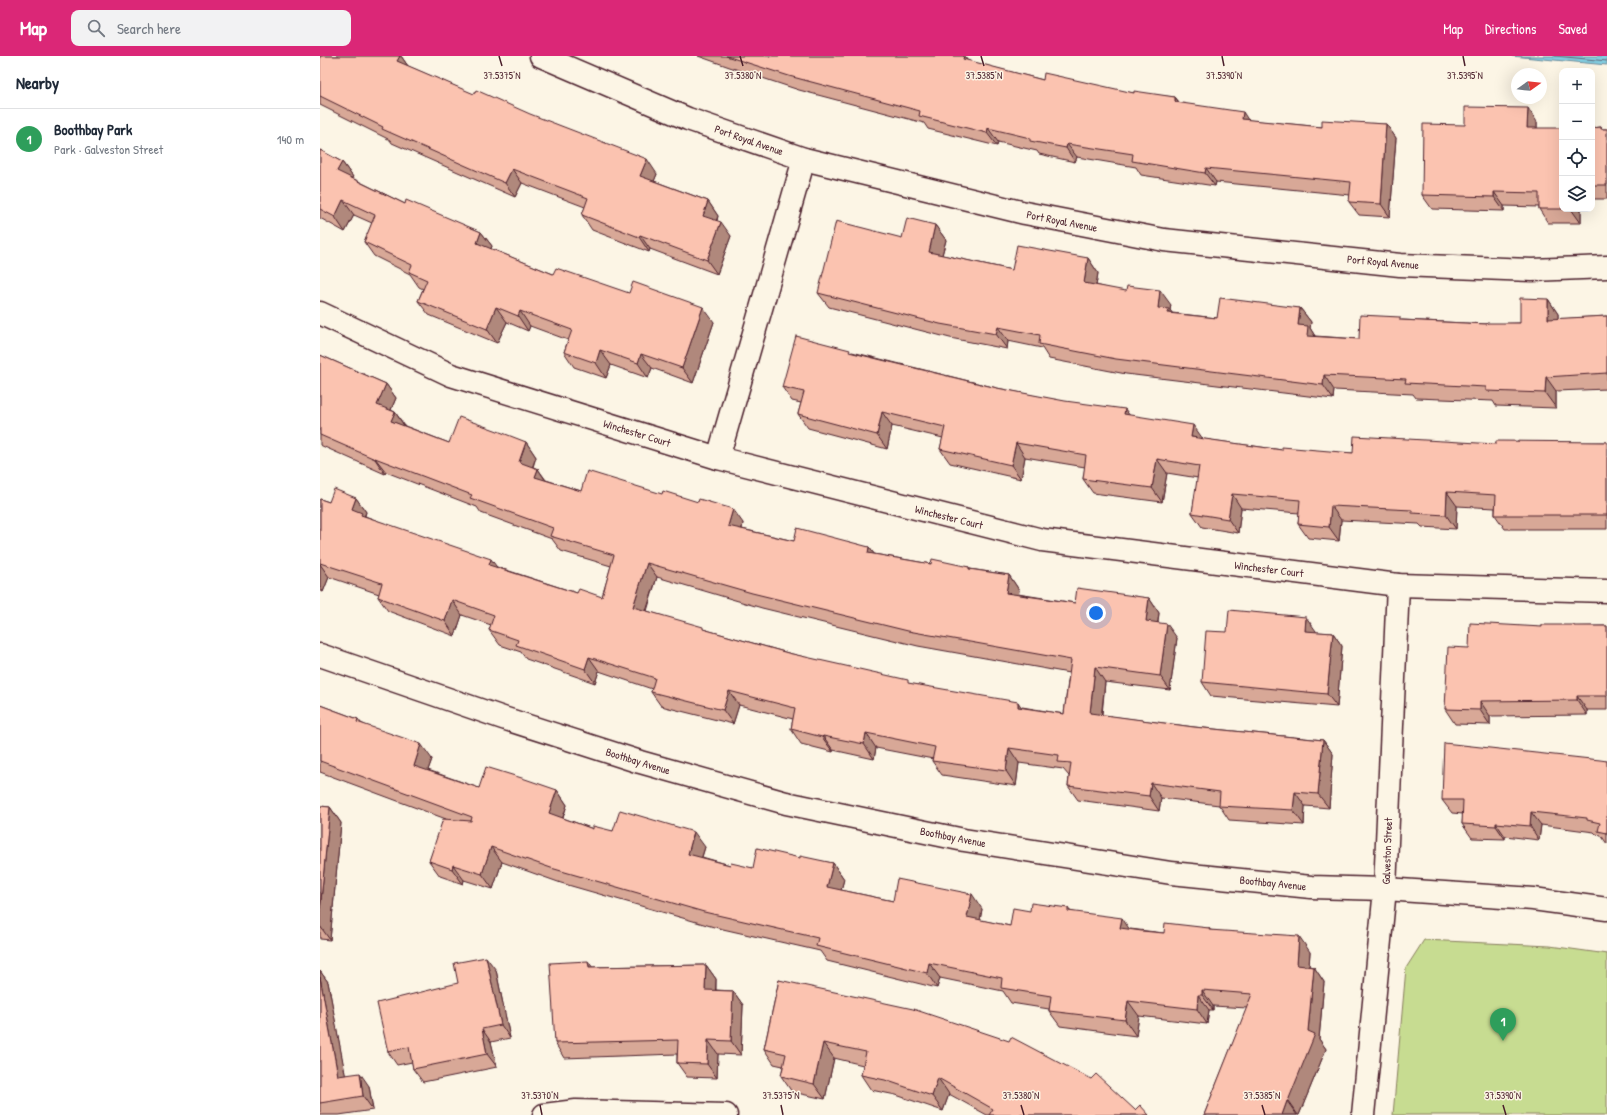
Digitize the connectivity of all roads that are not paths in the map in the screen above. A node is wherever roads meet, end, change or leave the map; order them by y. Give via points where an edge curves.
1 (541, 56) edge
2 (804, 159) junction
3 (1607, 267) edge
4 (320, 313) edge
5 (718, 458) junction
6 (1398, 585) junction
7 (1607, 591) edge
8 (320, 655) edge
9 (1385, 889) junction
10 (1607, 909) edge
11 (544, 1115) edge
12 (726, 1115) edge
13 (1363, 1115) edge

1 - 2 street, Port Royal Avenue via 688,119
2 - 3 street, Port Royal Avenue via 1025,213 1164,240 1400,265 1532,270
2 - 5 street
4 - 5 street, Winchester Court via 451,375
5 - 6 street, Winchester Court via 1042,540
6 - 7 street, Winchester Court
6 - 9 street, Galveston Street
8 - 9 street, Boothbay Avenue via 640,762 786,803 964,840 1171,873 1310,887
9 - 10 street, Boothbay Avenue via 1533,899
9 - 13 street, Galveston Street
11 - 12 street via 576,1111

